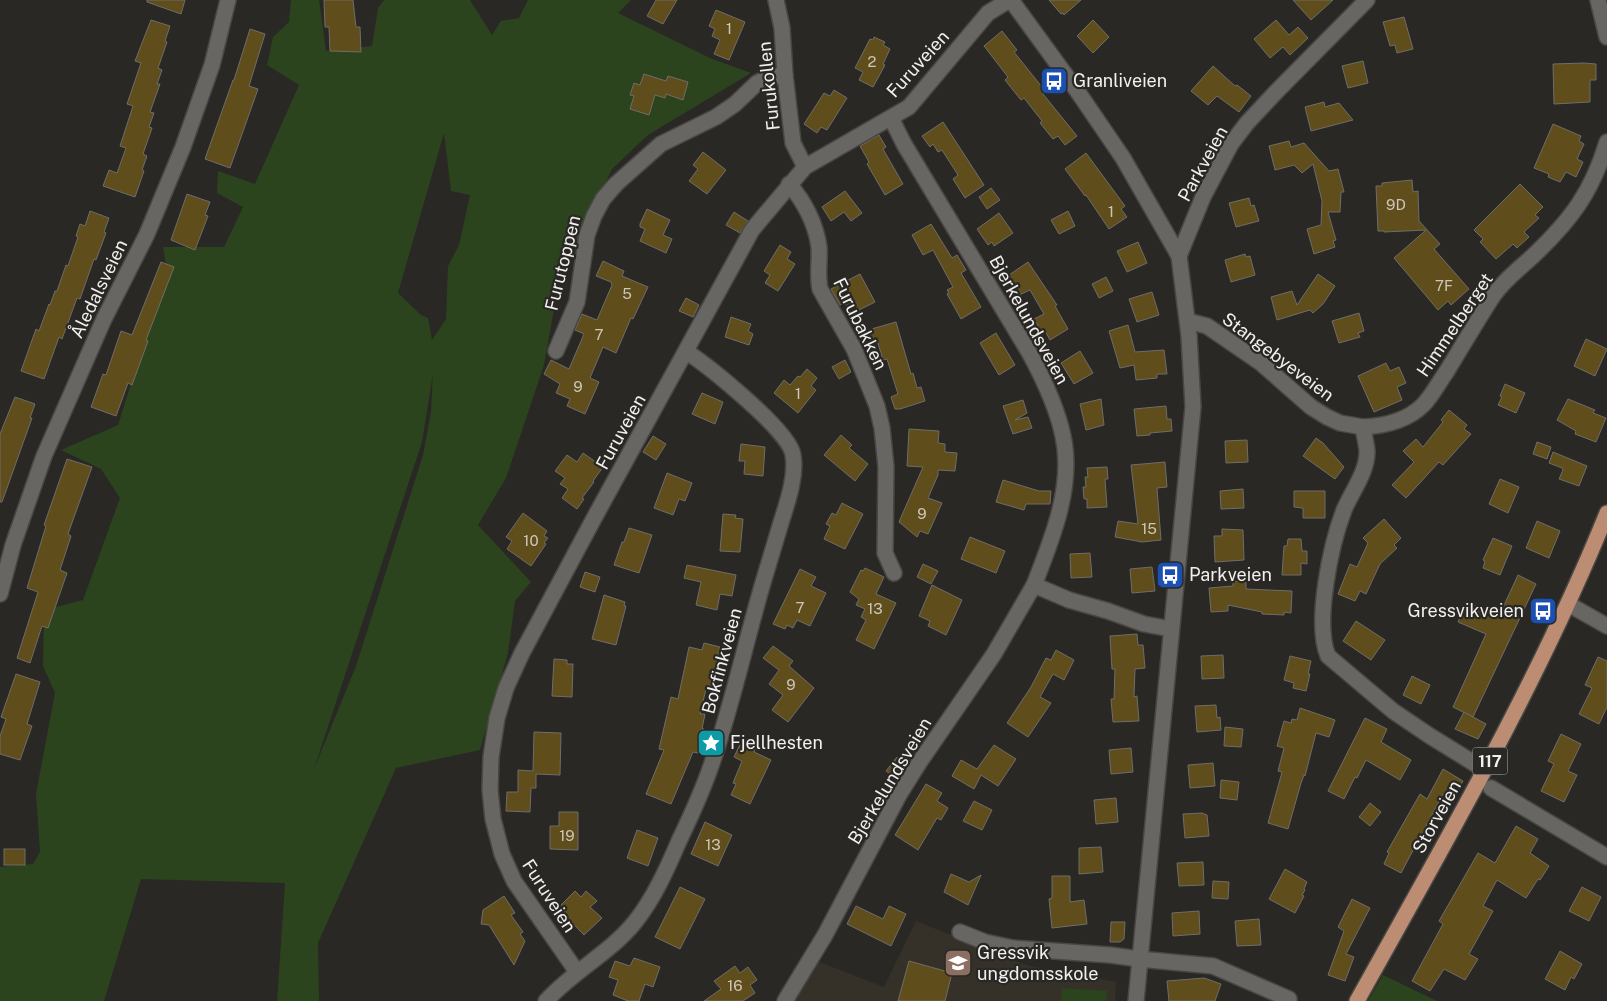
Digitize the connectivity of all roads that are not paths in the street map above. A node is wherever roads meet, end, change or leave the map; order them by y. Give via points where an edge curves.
1 (228, 0) edge
2 (776, 0) edge
3 (1010, 0) edge
4 (1367, 0) edge
5 (1598, 0) edge
6 (1607, 37) edge
7 (785, 75) junction
8 (891, 118) junction
9 (1607, 142) edge
10 (805, 166) junction
11 (789, 184) junction
12 (1179, 256) junction
13 (1188, 321) junction
14 (556, 351) dead end
15 (687, 352) junction
16 (1363, 427) junction
17 (1607, 513) edge
18 (894, 573) dead end
19 (1034, 585) junction
20 (0, 594) edge
21 (1568, 604) junction
22 (1607, 626) edge
23 (1171, 629) junction
24 (1485, 770) junction
25 (1491, 788) dead end
26 (1607, 857) edge
27 (960, 932) dead end
28 (1139, 959) junction
29 (578, 972) junction
30 (1289, 999) dead end
31 (546, 1001) edge
32 (785, 1001) edge
33 (1136, 1001) edge
34 (1357, 1001) edge

1 - 20 street, Åledalsveien via 212,65 183,147 147,234 104,319 44,456 12,545
2 - 7 street, Furukollen via 782,28
3 - 8 street, Furuveien via 988,13 909,107
3 - 12 street via 1123,158
4 - 12 street, Parkveien via 1276,92 1231,144 1203,197
5 - 6 street
7 - 10 street, Furukollen via 793,143
7 - 14 street, Furutoppen via 768,77 757,83 716,117 661,144 603,199 574,273 577,302
8 - 10 street, Furuveien
8 - 19 street, Bjerkelundsveien via 1030,354 1054,407 1065,453 1062,503
9 - 16 street, Himmelberget via 1586,195 1567,221 1494,295 1422,406 1392,423
10 - 11 street, Furuveien
11 - 15 street, Furuveien via 752,230
11 - 18 street, Furubakken via 804,204 815,230 819,246 820,289 854,349 882,428 886,467 885,553
12 - 13 street
13 - 16 street, Stangebyeveien via 1207,326 1261,363 1327,417
13 - 23 street via 1193,407
15 - 29 street, Furuveien via 522,653 497,718 490,790 502,854 514,881
15 - 29 street, Bokfinkveien via 746,399 781,435 794,453 794,470 729,710 712,765 688,822 664,874 635,922
16 - 24 street via 1367,451 1364,467 1332,545 1323,644 1328,656 1393,711
17 - 21 main road, Storveien / 117
19 - 23 street via 1069,600 1144,624
19 - 32 street, Bjerkelundsveien via 994,654 919,763
21 - 22 street
21 - 24 main road, Storveien / 117
23 - 28 street
24 - 34 main road, Storveien / 117
25 - 26 street
27 - 28 street via 1013,948
28 - 30 street via 1213,966
28 - 33 street
29 - 31 street, Bokfinkveien

